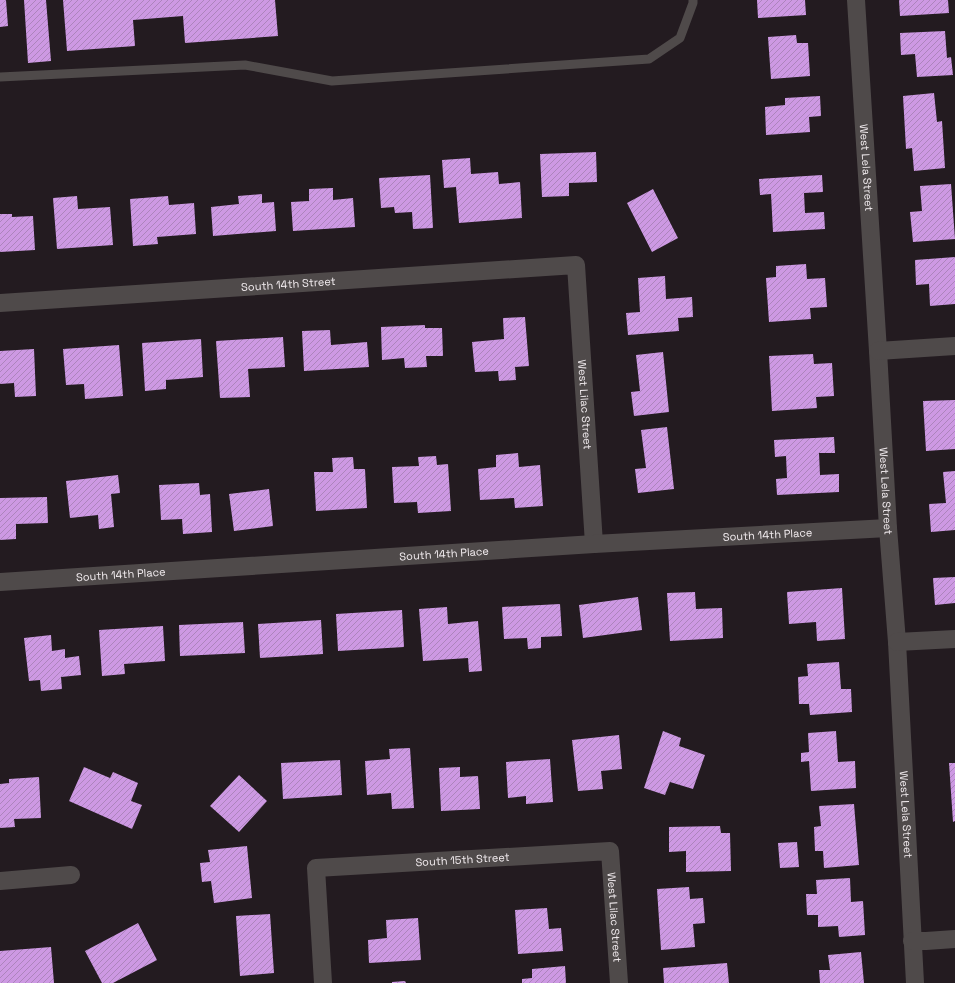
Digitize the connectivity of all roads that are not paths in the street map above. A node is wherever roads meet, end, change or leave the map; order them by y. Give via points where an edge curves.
1 (693, 0) edge
2 (856, 0) edge
3 (0, 77) edge
4 (576, 265) joint
5 (0, 303) edge
6 (955, 346) edge
7 (878, 351) junction
8 (888, 528) junction
9 (594, 544) junction
10 (0, 582) edge
11 (955, 639) edge
12 (897, 642) junction
13 (610, 851) joint
14 (71, 875) dead end
15 (0, 881) edge
16 (955, 939) edge
17 (912, 941) junction
18 (323, 983) edge
19 (619, 983) edge
20 (915, 983) edge

1 - 3 lane via 680,38 649,59 332,81 245,65
2 - 7 street, West Lela Street
4 - 5 street, South 14th Street
4 - 9 street, West Lilac Street
6 - 7 street
7 - 8 street, West Lela Street
8 - 9 street, South 14th Place
8 - 12 street, West Lela Street
9 - 10 street, South 14th Place
11 - 12 street
12 - 17 street, West Lela Street
13 - 18 street, South 15th Street via 316,868
13 - 19 street, West Lilac Street
14 - 15 street
16 - 17 street
17 - 20 street, West Lela Street

